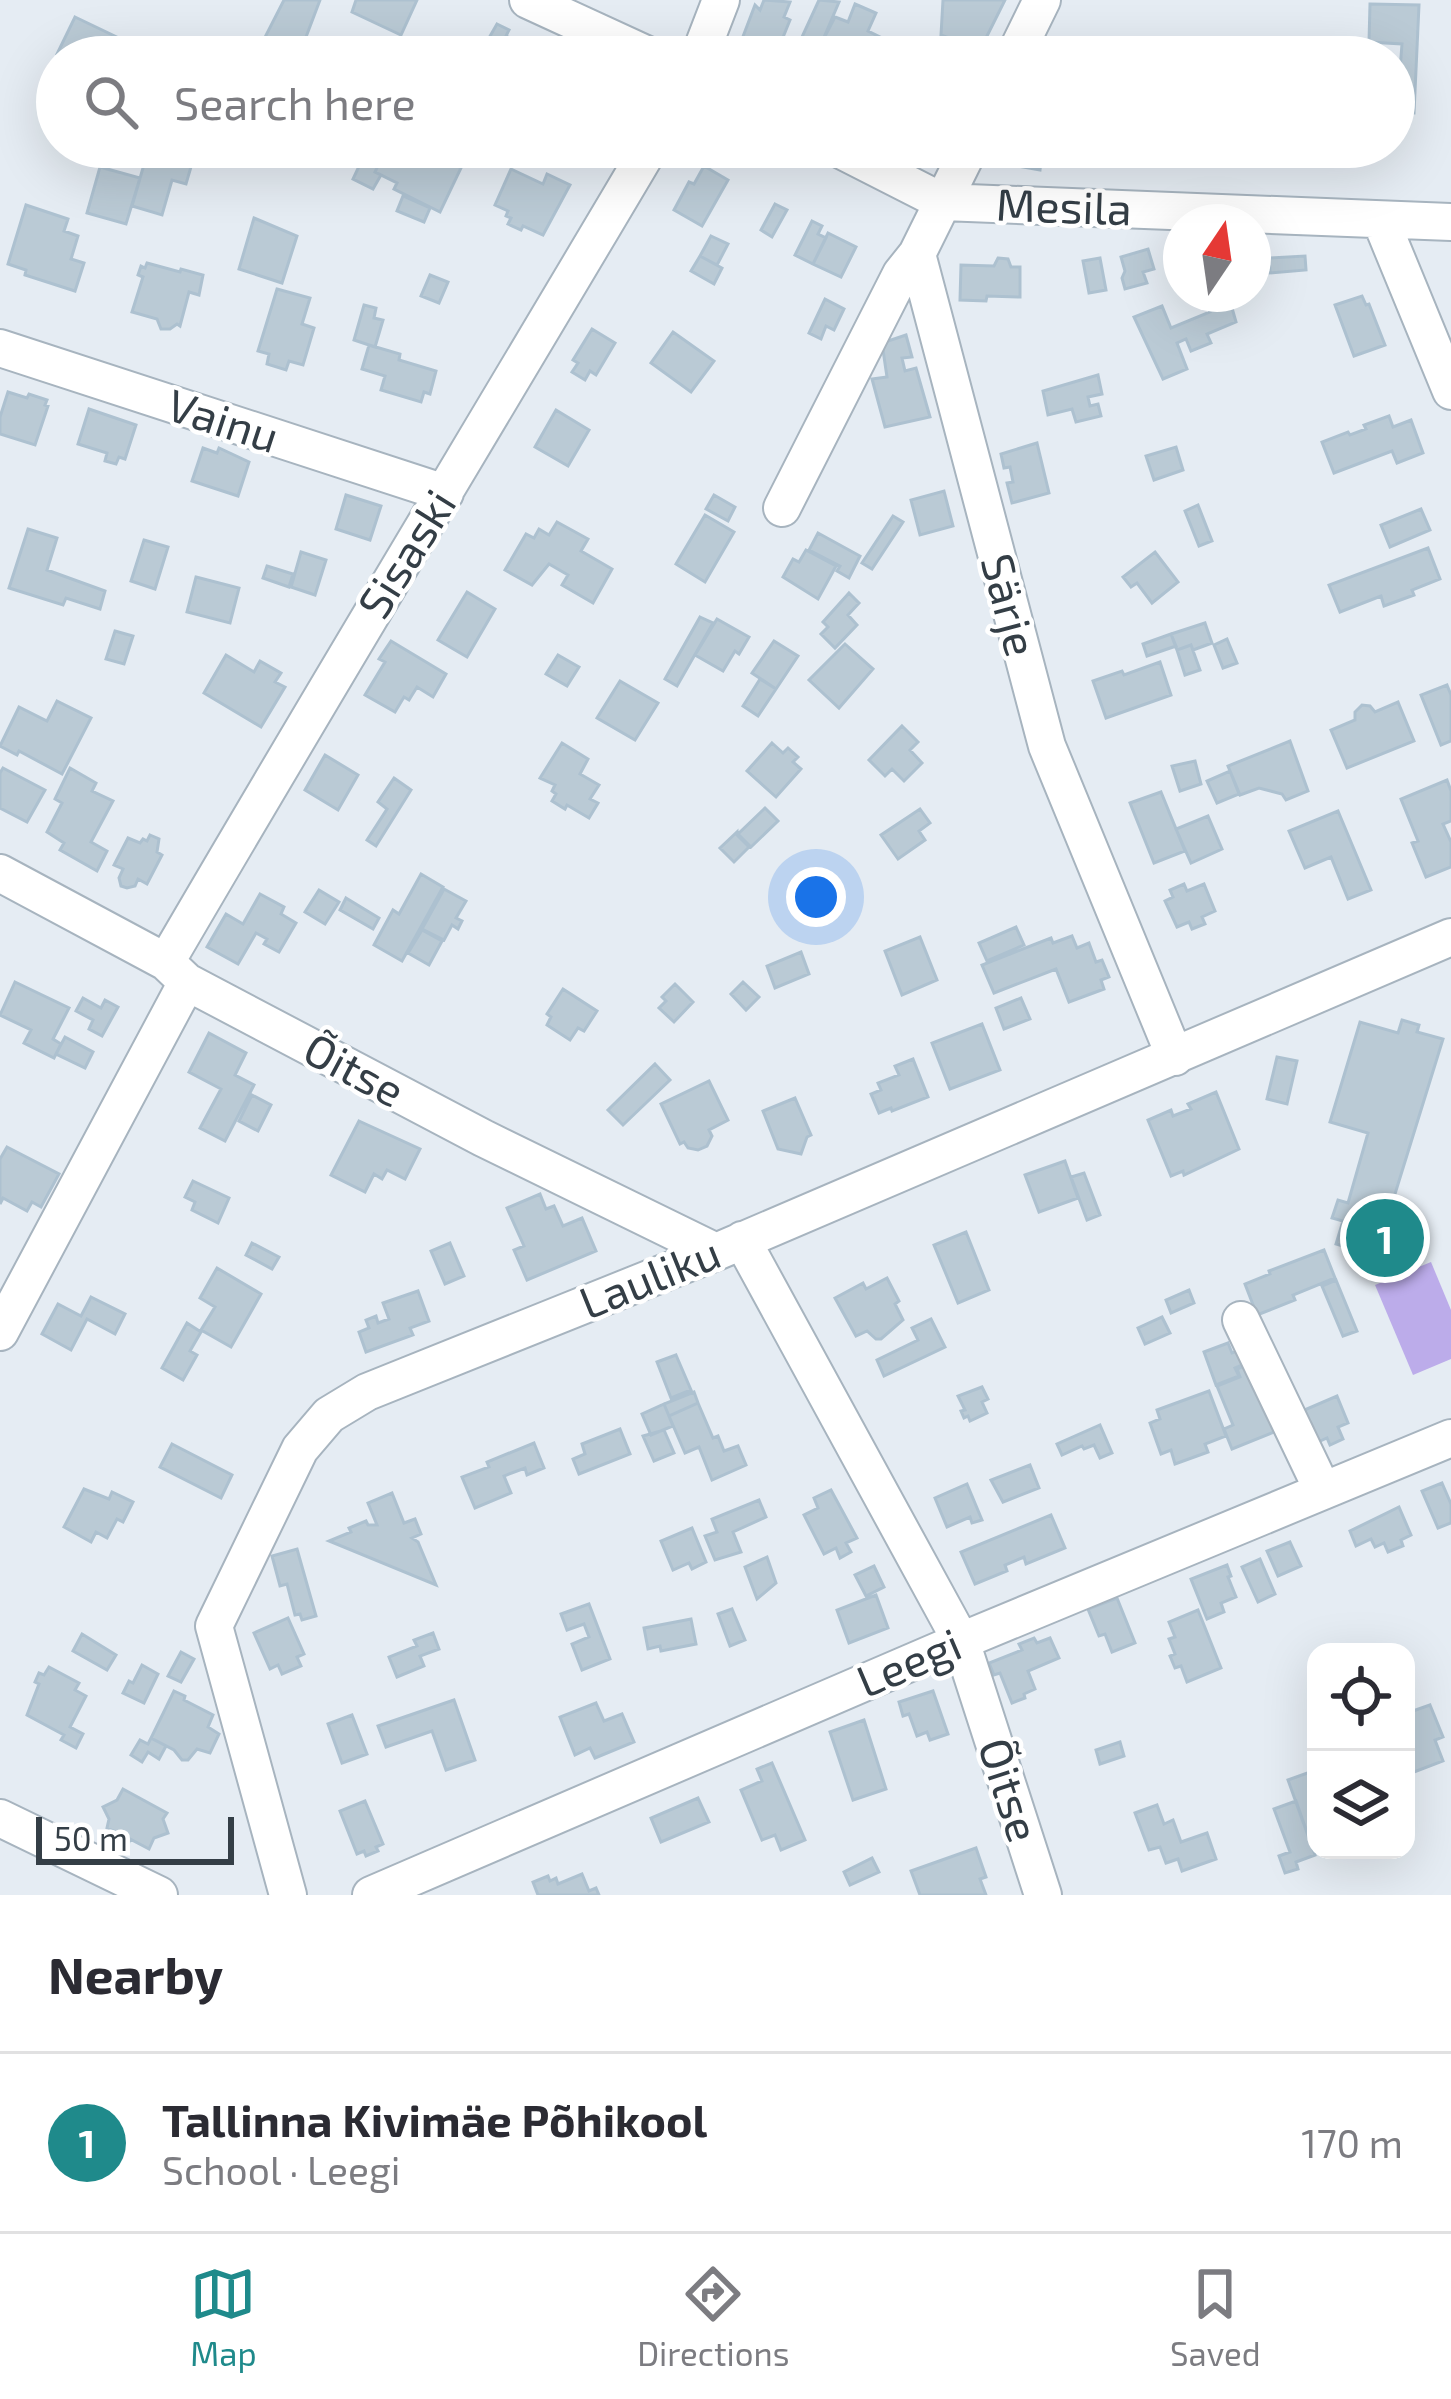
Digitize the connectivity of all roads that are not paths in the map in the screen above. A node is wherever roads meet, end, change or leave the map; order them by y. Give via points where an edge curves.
1 (528, 0) edge
2 (721, 0) edge
3 (1042, 0) edge
4 (606, 36) edge
5 (707, 36) edge
6 (1024, 36) edge
7 (638, 168) edge
8 (877, 168) edge
9 (960, 168) edge
10 (944, 202) junction
11 (1381, 220) junction
12 (1451, 222) edge
13 (917, 254) junction
14 (0, 348) edge
15 (1451, 391) edge
16 (445, 494) junction
17 (782, 508) dead end
18 (0, 873) edge
19 (1451, 937) edge
20 (177, 972) junction
21 (1175, 1057) junction
22 (729, 1246) junction
23 (1241, 1320) dead end
24 (2, 1324) edge
25 (1451, 1438) edge
26 (1323, 1491) junction
27 (961, 1640) junction
28 (0, 1818) edge
29 (159, 1895) edge
30 (288, 1895) edge
31 (371, 1895) edge
32 (1042, 1895) edge

1 - 4 street
2 - 5 street
3 - 6 street
7 - 16 street, Sisaski
8 - 10 street, Mesila
9 - 10 street
10 - 11 street, Mesila
10 - 13 street
11 - 12 street, Mesila
11 - 15 street
13 - 17 street
13 - 21 street, Särje via 1047,746
14 - 16 street, Vainu
16 - 20 street, Sisaski via 339,664
18 - 20 street, Õitse
19 - 21 street, Lauliku
20 - 22 street, Õitse via 483,1138
20 - 24 street, Sisaski
21 - 22 street, Lauliku
22 - 27 street, Õitse
22 - 30 street, Lauliku via 367,1392 329,1415 300,1449 214,1626
23 - 26 street
25 - 26 street, Leegi
26 - 27 street, Leegi
27 - 31 street, Leegi
27 - 32 street, Õitse
28 - 29 street

